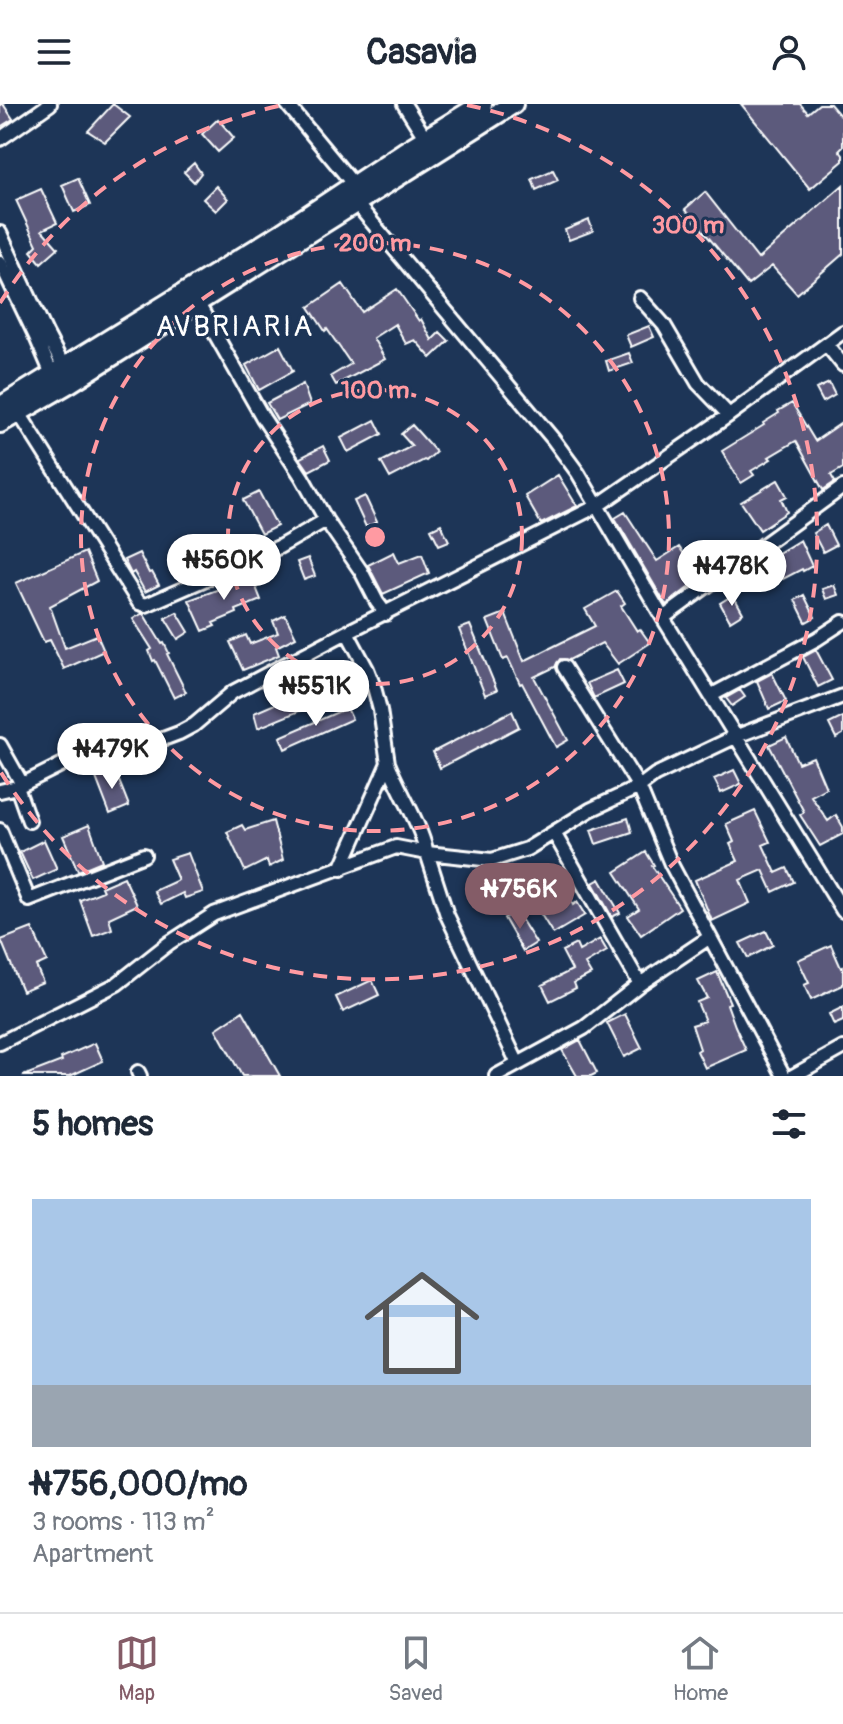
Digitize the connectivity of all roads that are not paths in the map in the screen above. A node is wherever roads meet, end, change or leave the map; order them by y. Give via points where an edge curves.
1 (50, 104) edge
2 (287, 104) edge
3 (404, 104) edge
4 (482, 104) edge
5 (513, 104) edge
6 (0, 139) edge
7 (426, 139) junction
8 (355, 193) junction
9 (0, 233) edge
10 (0, 262) edge
11 (640, 298) dead end
12 (197, 302) junction
13 (843, 332) edge
14 (827, 345) junction
15 (843, 365) edge
16 (62, 378) junction
17 (0, 407) edge
18 (19, 413) junction
19 (729, 415) junction
20 (0, 423) edge
21 (843, 487) edge
22 (597, 506) junction
23 (326, 520) junction
24 (386, 614) junction
25 (663, 618) junction
26 (843, 622) edge
27 (347, 632) junction
28 (564, 667) dead end
29 (712, 695) junction
30 (843, 696) edge
31 (737, 736) junction
32 (0, 745) edge
33 (388, 763) junction
34 (19, 785) junction
35 (639, 787) junction
36 (0, 791) edge
37 (29, 821) dead end
38 (0, 830) edge
39 (554, 833) junction
40 (427, 853) junction
41 (144, 855) dead end
42 (341, 869) junction
43 (843, 911) edge
44 (710, 937) junction
45 (640, 984) junction
46 (0, 1043) edge
47 (843, 1048) edge
48 (820, 1062) junction
49 (518, 1064) junction
50 (496, 1076) edge
51 (784, 1076) edge
52 (793, 1076) edge
53 (826, 1076) edge

1 - 6 street
2 - 8 street
3 - 7 street
4 - 7 highway
5 - 8 highway
7 - 8 highway
8 - 12 highway
8 - 16 highway via 280,234
8 - 22 street via 553,439
9 - 16 street
10 - 16 street
11 - 19 street via 664,325 698,383
12 - 16 highway
12 - 23 street
13 - 14 street
14 - 15 street
14 - 19 street
16 - 17 highway
16 - 18 highway
18 - 20 highway
18 - 23 street via 139,603 146,605 279,547
19 - 22 street
21 - 25 street
22 - 24 street
22 - 25 street
23 - 24 street
24 - 27 street
25 - 29 street
26 - 29 street
27 - 33 street via 374,687
27 - 34 street via 233,692 179,733 147,743 103,744
28 - 35 street
29 - 31 street
30 - 31 street
31 - 35 street
31 - 43 street
32 - 34 street
33 - 40 street
33 - 42 street
34 - 36 street
34 - 37 street
35 - 39 street
35 - 44 street via 671,864
38 - 41 street via 29,900
39 - 40 street via 492,860
39 - 45 street
40 - 42 street via 396,847
40 - 49 street via 447,915
42 - 46 street via 214,914 117,984
44 - 45 street
44 - 51 street
45 - 49 street via 584,1028
47 - 48 street
48 - 52 street
48 - 53 street
49 - 50 street

